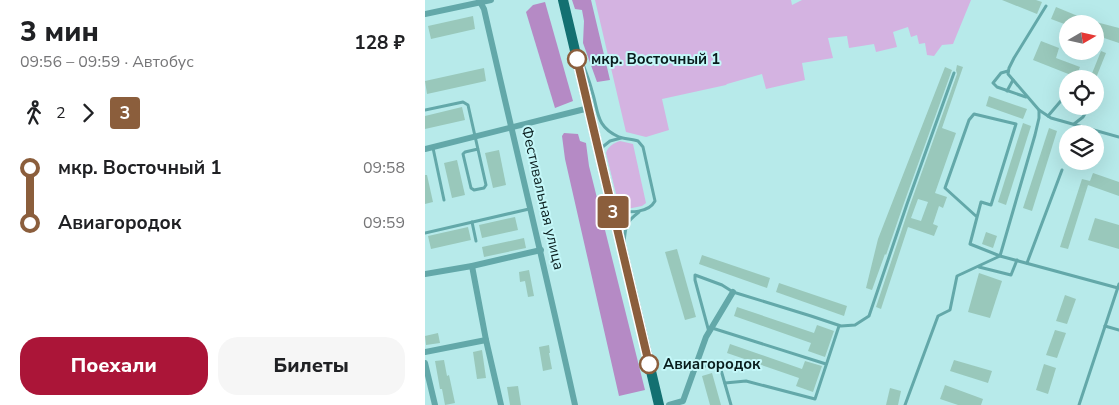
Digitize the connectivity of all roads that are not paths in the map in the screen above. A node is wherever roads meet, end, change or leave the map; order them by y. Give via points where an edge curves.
1 (491, 0) edge
2 (563, 0) edge
3 (480, 1) edge
4 (1046, 6) dead end
5 (425, 14) edge
6 (569, 24) junction
7 (1008, 71) junction
8 (954, 72) dead end
9 (1013, 80) junction
10 (1007, 91) junction
11 (1028, 98) junction
12 (1059, 103) edge
13 (589, 108) junction
14 (425, 110) edge
15 (1039, 110) junction
16 (1084, 115) edge
17 (1047, 116) junction
18 (1074, 124) junction
19 (511, 127) junction
20 (475, 136) junction
21 (1119, 137) edge
22 (621, 138) junction
23 (432, 147) junction
24 (425, 149) edge
25 (478, 149) junction
26 (599, 150) junction
27 (1062, 170) dead end
28 (444, 200) dead end
29 (530, 209) junction
30 (613, 211) junction
31 (640, 211) junction
32 (977, 217) junction
33 (472, 222) junction
34 (425, 233) edge
35 (476, 241) dead end
36 (541, 250) junction
37 (623, 253) junction
38 (1001, 256) junction
39 (1017, 260) junction
40 (1027, 263) junction
41 (472, 266) junction
42 (978, 266) junction
43 (425, 274) edge
44 (1118, 286) edge
45 (733, 292) junction
46 (839, 326) junction
47 (1105, 326) junction
48 (710, 330) junction
49 (1119, 330) edge
50 (486, 340) junction
51 (425, 352) edge
52 (425, 363) edge
53 (826, 364) junction
54 (695, 368) junction
55 (725, 383) junction
56 (435, 405) edge
57 (501, 405) edge
58 (575, 405) edge
59 (659, 405) edge
60 (669, 405) edge
61 (731, 405) edge
62 (905, 405) edge
63 (1079, 405) edge

1 - 3 street
2 - 6 main road
3 - 5 street
3 - 19 street, Фестивальная улица via 485,9
4 - 7 lane
6 - 13 main road
6 - 22 lane via 593,91 599,119 605,129
7 - 9 lane
7 - 10 lane via 1001,73 993,83
8 - 46 lane via 869,316 855,325
9 - 10 lane
9 - 11 lane
10 - 11 lane
11 - 15 lane
12 - 17 lane
13 - 19 street
13 - 26 main road
14 - 20 lane via 463,102 468,105
15 - 17 lane
15 - 38 lane
16 - 18 lane
17 - 18 lane
18 - 21 lane
19 - 20 street
19 - 29 street, Фестивальная улица
20 - 23 street
20 - 25 lane
22 - 26 lane via 610,141
22 - 31 lane via 638,141 643,147 655,202
23 - 24 street
23 - 28 lane
25 - 25 lane via 487,185 474,190 463,154
26 - 30 main road
27 - 40 lane
29 - 33 lane
29 - 36 street, Фестивальная улица
30 - 31 lane
30 - 37 main road
31 - 37 lane via 626,225
32 - 32 lane via 981,202 991,205 1016,124 974,114 945,188
32 - 38 lane via 970,244
33 - 34 lane
33 - 35 lane
36 - 41 street
36 - 58 street, Фестивальная улица
37 - 59 main road
38 - 39 lane
38 - 42 lane
39 - 40 lane
39 - 42 lane via 1011,275
40 - 44 lane
41 - 43 street
41 - 50 street
42 - 62 lane via 957,276 950,310 938,316
44 - 47 lane
45 - 46 lane
45 - 48 street
45 - 48 lane via 695,275
46 - 53 lane
47 - 49 lane
47 - 63 lane
48 - 53 lane
48 - 54 street
50 - 51 street
50 - 57 street
52 - 56 street
53 - 55 lane via 815,399 746,381
54 - 55 lane via 719,363
54 - 60 street via 683,401
55 - 61 lane

